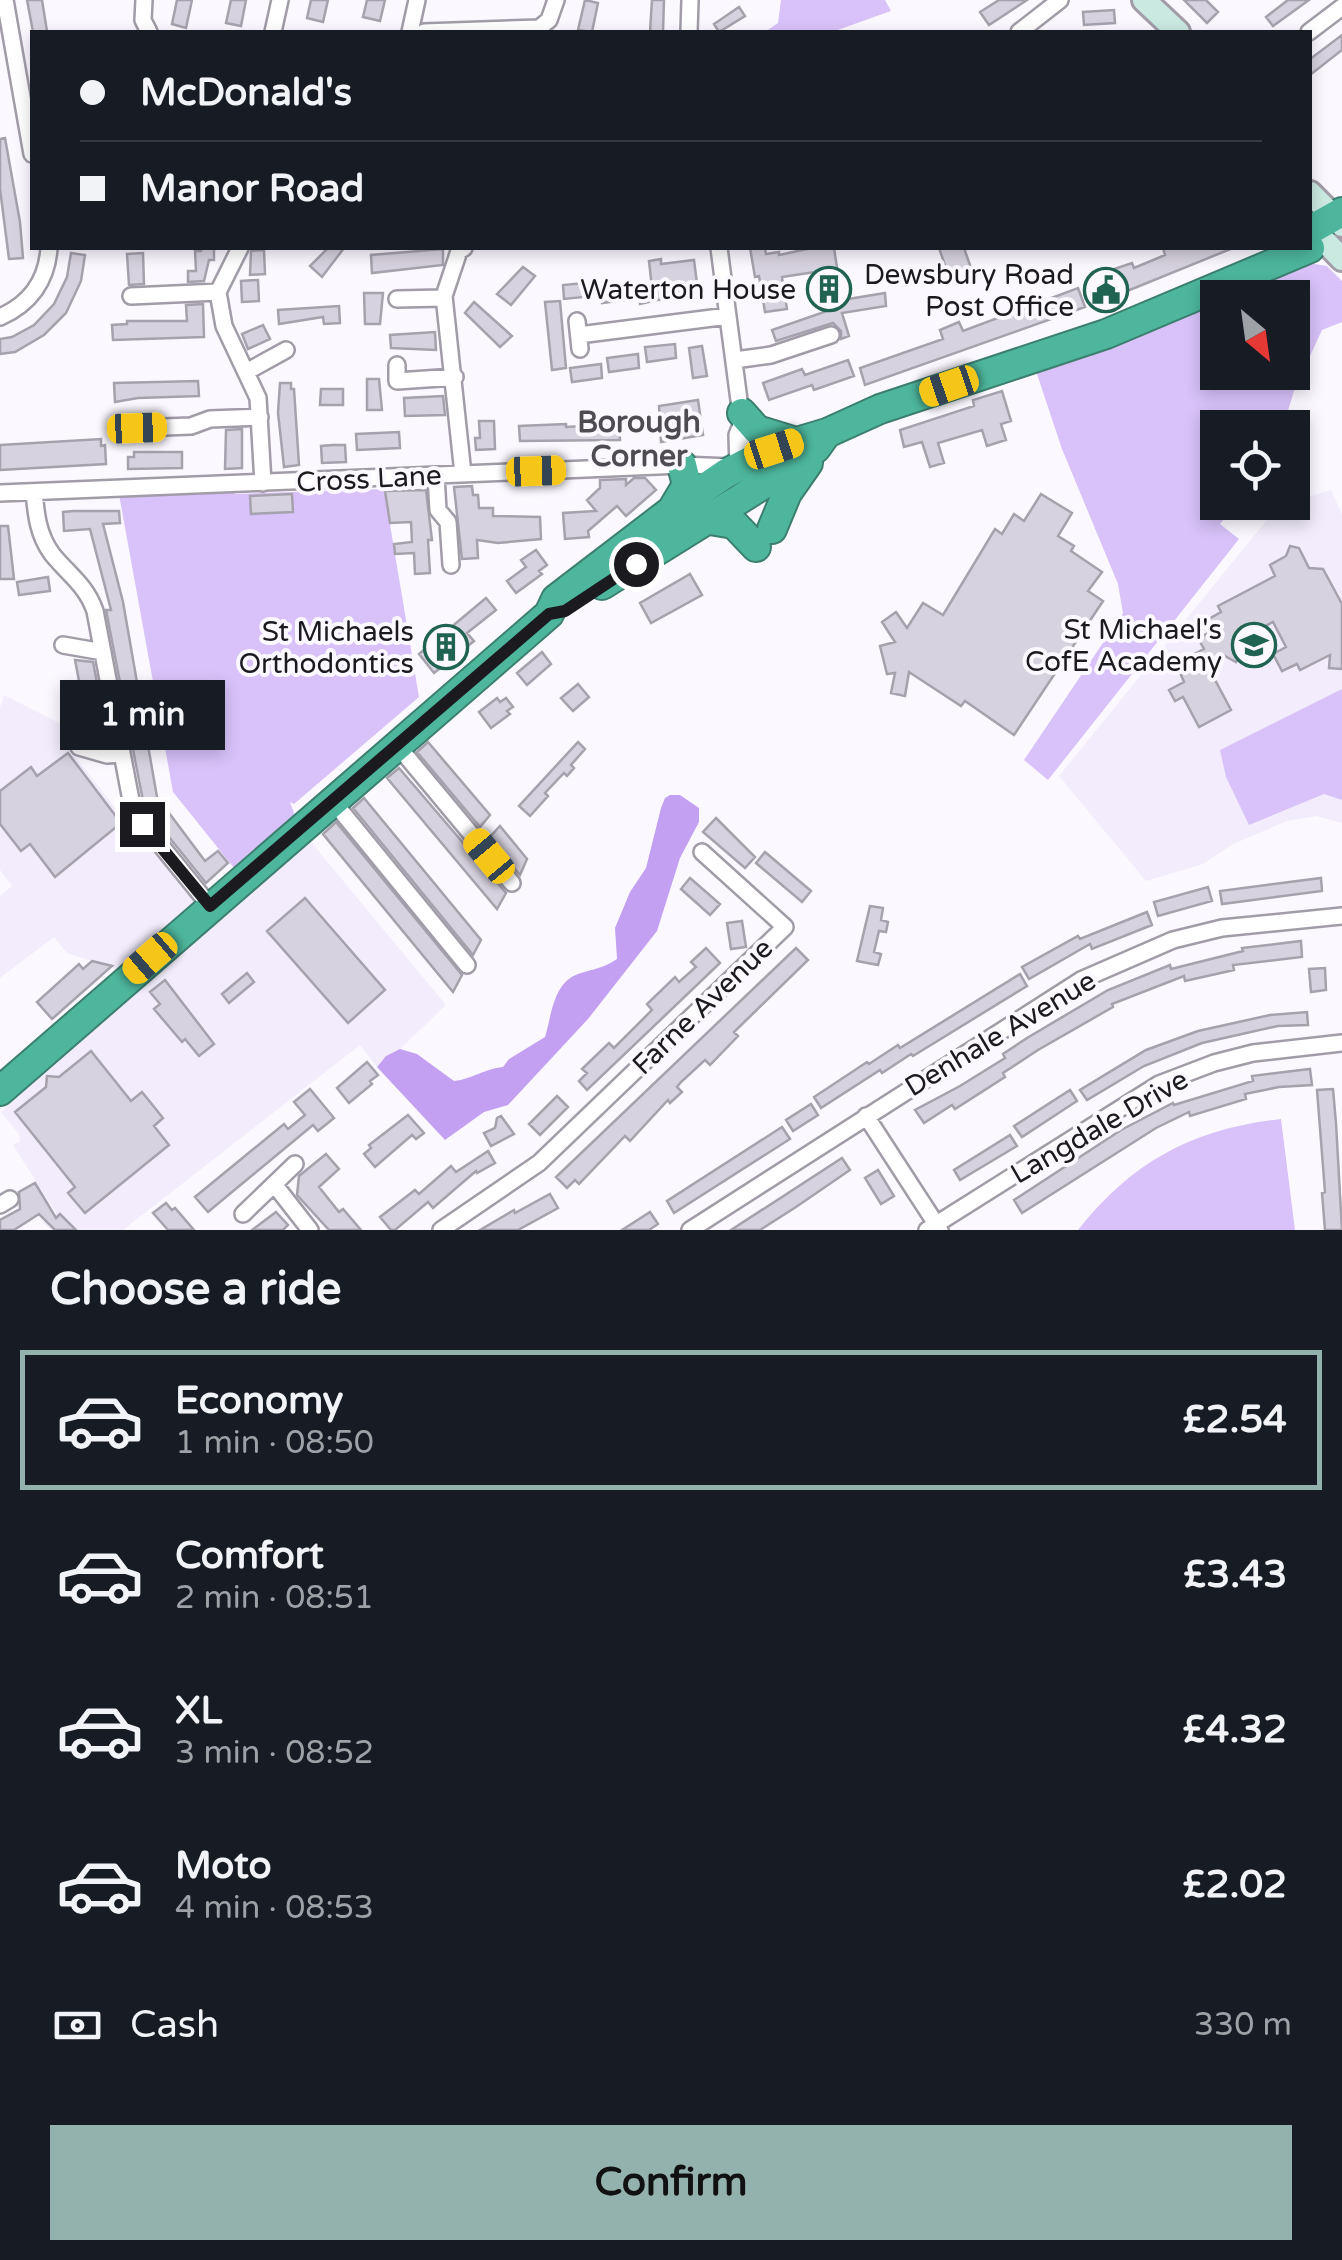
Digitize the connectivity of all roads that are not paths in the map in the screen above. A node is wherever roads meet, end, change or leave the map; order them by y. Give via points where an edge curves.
1 (5, 0) edge
2 (144, 0) edge
3 (280, 0) edge
4 (417, 0) edge
5 (556, 0) edge
6 (690, 0) edge
7 (1060, 0) edge
8 (1144, 0) edge
9 (1342, 7) edge
10 (148, 30) edge
11 (273, 30) edge
12 (410, 30) edge
13 (482, 30) edge
14 (688, 30) edge
15 (1025, 30) edge
16 (1176, 30) edge
17 (1312, 30) edge
18 (30, 143) edge
19 (1312, 198) edge
20 (1325, 233) edge
21 (49, 250) edge
22 (239, 250) edge
23 (460, 250) edge
24 (719, 250) edge
25 (1277, 250) edge
26 (1291, 250) edge
27 (1252, 270) junction
28 (166, 277) dead end
29 (218, 292) junction
30 (168, 294) junction
31 (131, 296) dead end
32 (444, 298) junction
33 (397, 299) dead end
34 (728, 316) junction
35 (0, 317) edge
36 (579, 335) dead end
37 (831, 335) dead end
38 (286, 350) dead end
39 (735, 360) junction
40 (396, 365) dead end
41 (248, 371) junction
42 (455, 377) junction
43 (260, 417) junction
44 (742, 418) junction
45 (137, 428) dead end
46 (813, 441) junction
47 (682, 466) junction
48 (463, 474) junction
49 (436, 475) junction
50 (749, 478) junction
51 (263, 482) junction
52 (34, 492) junction
53 (0, 494) edge
54 (672, 511) junction
55 (710, 520) junction
56 (446, 556) dead end
57 (549, 614) junction
58 (62, 646) dead end
59 (103, 652) junction
60 (396, 745) junction
61 (79, 747) dead end
62 (122, 754) junction
63 (332, 800) junction
64 (702, 852) dead end
65 (512, 883) dead end
66 (210, 906) junction
67 (1342, 916) edge
68 (467, 965) dead end
69 (1342, 1043) edge
70 (1, 1087) edge
71 (866, 1116) junction
72 (295, 1164) dead end
73 (274, 1184) junction
74 (243, 1214) dead end
75 (934, 1228) edge
76 (310, 1230) edge
77 (441, 1230) edge
78 (690, 1230) edge

1 - 18 street
2 - 10 street
3 - 11 street
4 - 12 street
5 - 13 street via 539,28
6 - 14 street
7 - 15 street
8 - 16 main road
9 - 17 street
19 - 20 main road
21 - 35 street via 34,293
22 - 29 street
23 - 32 street
24 - 34 street
25 - 27 highway
26 - 27 highway
27 - 46 highway via 1106,334 880,410
28 - 30 street
29 - 30 street
29 - 41 street via 224,326
30 - 31 street
32 - 33 street
32 - 42 street
34 - 36 street
34 - 39 street
37 - 39 street
38 - 41 street
39 - 44 street
40 - 42 street via 398,382
41 - 43 street
42 - 48 street
43 - 45 street via 210,418 191,426 166,419
43 - 51 street
44 - 46 highway via 757,430
44 - 50 street via 736,435
46 - 50 highway
46 - 55 highway via 764,538
47 - 48 street, Cross Lane
47 - 50 street, Cross Lane
47 - 54 highway via 686,485
48 - 49 street, Cross Lane
49 - 51 street, Cross Lane
49 - 56 street via 438,510 448,522
50 - 54 highway via 706,504
50 - 55 highway
51 - 52 street, Cross Lane
52 - 53 street, Cross Lane
52 - 59 street via 45,543 90,596
54 - 57 highway via 571,586
55 - 57 highway via 565,611
57 - 60 highway
58 - 59 street
59 - 62 street
60 - 63 highway
60 - 65 street
61 - 62 street
62 - 66 street via 133,811
63 - 66 highway
63 - 68 street
64 - 77 street, Farne Avenue via 785,927 540,1163
66 - 70 highway
67 - 71 street, Denhale Avenue via 1172,940 1040,1004
69 - 75 street, Langdale Drive via 1252,1053 1159,1084
71 - 75 street
71 - 78 street, Denhale Avenue
72 - 73 street
73 - 74 street
73 - 76 street

